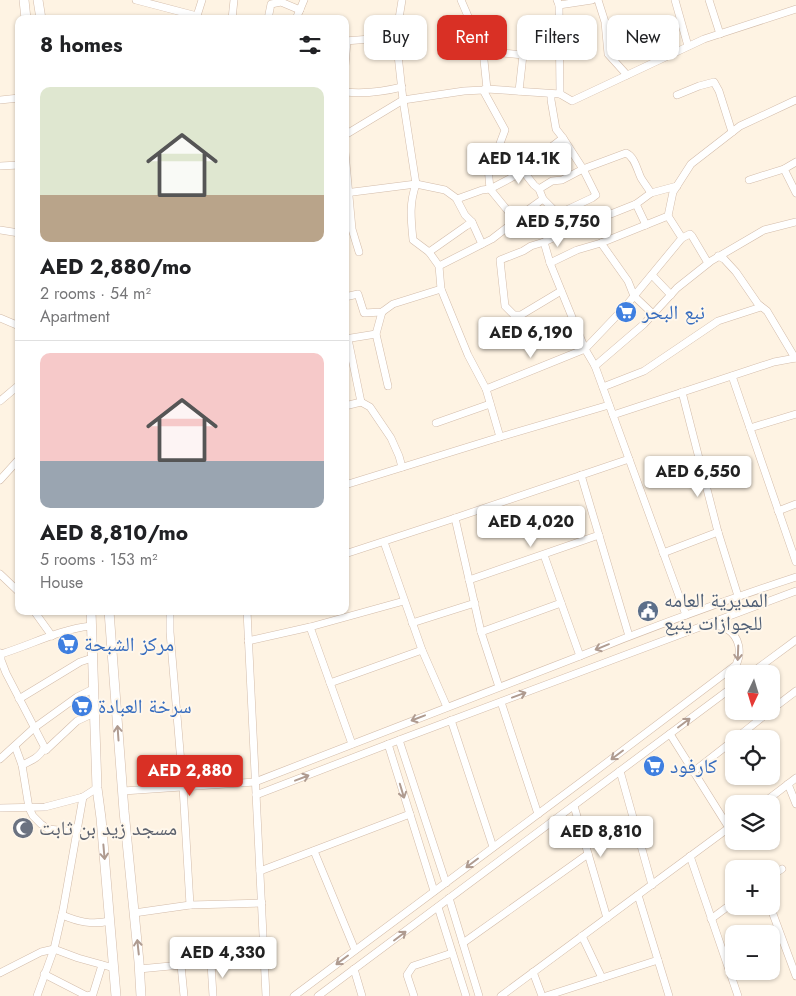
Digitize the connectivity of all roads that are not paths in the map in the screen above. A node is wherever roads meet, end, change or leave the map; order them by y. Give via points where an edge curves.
1 (24, 0) edge
2 (38, 0) edge
3 (136, 0) edge
4 (202, 0) edge
5 (234, 0) edge
6 (304, 0) edge
7 (402, 0) edge
8 (460, 0) edge
9 (592, 0) edge
10 (598, 0) edge
11 (675, 0) edge
12 (710, 0) edge
13 (558, 2) edge
14 (796, 9) edge
15 (300, 10) junction
16 (26, 15) edge
17 (40, 15) edge
18 (189, 15) edge
19 (197, 15) edge
20 (232, 15) edge
21 (269, 15) edge
22 (298, 15) edge
23 (400, 15) edge
24 (467, 15) edge
25 (720, 34) junction
26 (364, 40) edge
27 (349, 41) edge
28 (688, 46) junction
29 (507, 53) edge
30 (399, 60) edge
31 (483, 60) edge
32 (627, 75) junction
33 (402, 87) junction
34 (485, 89) junction
35 (519, 91) junction
36 (349, 93) edge
37 (556, 94) junction
38 (677, 95) dead end
39 (15, 98) edge
40 (0, 100) edge
41 (404, 100) junction
42 (796, 100) edge
43 (732, 132) junction
44 (349, 133) edge
45 (563, 138) junction
46 (796, 162) edge
47 (0, 166) edge
48 (15, 166) edge
49 (583, 169) junction
50 (784, 169) junction
51 (523, 171) junction
52 (749, 180) dead end
53 (416, 184) junction
54 (677, 186) junction
55 (490, 189) junction
56 (539, 189) junction
57 (349, 193) edge
58 (651, 193) junction
59 (796, 193) edge
60 (543, 199) junction
61 (457, 200) junction
62 (636, 204) junction
63 (349, 207) edge
64 (558, 214) junction
65 (668, 216) junction
66 (472, 222) junction
67 (514, 222) junction
68 (796, 222) edge
69 (646, 225) junction
70 (0, 231) edge
71 (568, 231) junction
72 (15, 233) edge
73 (682, 238) junction
74 (544, 242) junction
75 (600, 243) junction
76 (482, 244) junction
77 (359, 252) dead end
78 (429, 252) junction
79 (718, 256) junction
80 (550, 263) junction
81 (708, 263) junction
82 (439, 266) junction
83 (652, 275) junction
84 (441, 289) junction
85 (561, 291) junction
86 (671, 295) junction
87 (349, 296) edge
88 (634, 296) junction
89 (761, 307) junction
90 (382, 312) junction
91 (653, 314) junction
92 (0, 318) edge
93 (15, 324) edge
94 (376, 334) junction
95 (349, 338) edge
96 (585, 349) junction
97 (349, 352) edge
98 (795, 358) edge
99 (595, 366) junction
100 (732, 376) junction
101 (388, 386) dead end
102 (603, 386) junction
103 (15, 388) edge
104 (486, 389) junction
105 (682, 392) junction
106 (0, 400) edge
107 (361, 402) junction
108 (490, 404) junction
109 (349, 405) edge
110 (610, 405) junction
111 (796, 414) edge
112 (613, 415) junction
113 (436, 423) dead end
114 (750, 428) junction
115 (500, 437) junction
116 (629, 459) junction
117 (15, 463) edge
118 (402, 467) junction
119 (581, 475) junction
120 (0, 480) edge
121 (349, 484) edge
122 (796, 504) edge
123 (778, 511) junction
124 (455, 518) junction
125 (718, 532) junction
126 (600, 535) junction
127 (384, 542) junction
128 (349, 553) edge
129 (663, 553) junction
130 (544, 555) junction
131 (796, 562) edge
132 (0, 574) edge
133 (796, 577) edge
134 (469, 580) junction
135 (15, 588) edge
136 (796, 591) edge
137 (738, 596) junction
138 (404, 601) junction
139 (475, 603) junction
140 (561, 603) junction
141 (37, 615) edge
142 (91, 615) edge
143 (109, 615) edge
144 (170, 615) edge
145 (247, 615) edge
146 (686, 615) junction
147 (412, 623) junction
148 (708, 624) junction
149 (91, 626) junction
150 (310, 627) junction
151 (481, 632) junction
152 (52, 636) junction
153 (629, 636) junction
154 (796, 640) edge
155 (248, 641) junction
156 (422, 650) junction
157 (1, 653) edge
158 (580, 656) junction
159 (92, 658) junction
160 (762, 665) edge
161 (330, 683) junction
162 (499, 687) junction
163 (93, 689) junction
164 (796, 691) edge
165 (725, 693) edge
166 (20, 699) junction
167 (501, 702) junction
168 (780, 704) edge
169 (447, 707) junction
170 (94, 713) junction
171 (451, 720) junction
172 (759, 720) edge
173 (34, 728) junction
174 (746, 730) edge
175 (670, 734) junction
176 (399, 740) junction
177 (352, 744) junction
178 (388, 744) junction
179 (15, 746) junction
180 (725, 746) edge
181 (46, 750) junction
182 (0, 759) edge
183 (22, 765) junction
184 (620, 771) junction
185 (693, 772) junction
186 (796, 778) edge
187 (255, 782) junction
188 (788, 784) junction
189 (183, 787) junction
190 (97, 788) junction
191 (123, 791) junction
192 (256, 795) junction
193 (774, 795) edge
194 (84, 797) junction
195 (796, 804) edge
196 (574, 806) junction
197 (0, 808) edge
198 (29, 808) junction
199 (410, 814) junction
200 (538, 814) junction
201 (725, 817) edge
202 (77, 828) junction
203 (725, 830) edge
204 (493, 847) junction
205 (314, 851) junction
206 (588, 854) junction
207 (690, 856) junction
208 (260, 871) junction
209 (446, 883) junction
210 (652, 885) junction
211 (434, 891) junction
212 (638, 895) junction
213 (450, 898) junction
214 (262, 903) junction
215 (190, 905) junction
216 (438, 907) junction
217 (725, 909) edge
218 (134, 913) junction
219 (62, 915) junction
220 (773, 915) edge
221 (607, 918) junction
222 (711, 919) junction
223 (110, 921) junction
224 (582, 936) junction
225 (463, 943) junction
226 (54, 949) junction
227 (355, 950) junction
228 (452, 953) junction
229 (264, 956) junction
230 (658, 960) junction
231 (211, 963) junction
232 (102, 965) junction
233 (181, 965) junction
234 (114, 968) junction
235 (139, 969) junction
236 (354, 970) junction
237 (534, 972) junction
238 (0, 973) edge
239 (44, 974) junction
240 (796, 976) edge
241 (602, 978) junction
242 (37, 996) edge
243 (116, 996) edge
244 (141, 996) edge
245 (184, 996) edge
246 (213, 996) edge
247 (266, 996) edge
248 (294, 996) edge
249 (318, 996) edge
250 (362, 996) edge
251 (414, 996) edge
252 (466, 996) edge
253 (480, 996) edge
254 (501, 996) edge
255 (542, 996) edge
256 (546, 996) edge
257 (669, 996) edge
258 (738, 996) edge

1 - 16 street
2 - 17 street
3 - 18 street
4 - 19 street
5 - 20 street
6 - 15 street
7 - 23 street
8 - 24 street
9 - 13 street
10 - 32 street via 605,22 608,54
11 - 28 street
12 - 25 street
13 - 37 street
14 - 25 street
15 - 21 street via 281,2 271,4
15 - 22 street
25 - 28 street
26 - 27 street
28 - 32 street
29 - 35 street via 523,55
30 - 33 street
31 - 34 street
32 - 37 street via 572,101
33 - 36 street via 380,92
33 - 41 street
34 - 35 street
34 - 41 street
34 - 55 street via 504,130 488,167
35 - 37 street
37 - 45 street via 551,100 556,129
38 - 43 street via 714,82
39 - 40 street
41 - 44 street
41 - 53 street
42 - 43 street
43 - 54 street via 691,164
45 - 49 street
45 - 51 street
46 - 50 street
47 - 48 street
49 - 56 street
49 - 58 street via 626,153
49 - 64 street via 596,195
50 - 52 street
50 - 59 street
51 - 55 street
51 - 56 street
53 - 57 street
53 - 61 street via 445,190
53 - 78 street via 411,197 413,240
54 - 58 street
54 - 65 street
55 - 61 street
55 - 67 street
56 - 60 street
58 - 62 street
60 - 64 street
60 - 67 street
61 - 66 street
62 - 69 street
62 - 71 street
63 - 77 street
64 - 71 street
65 - 69 street
65 - 73 street
66 - 76 street
66 - 78 street
67 - 76 street
68 - 79 street via 764,230
69 - 75 street
70 - 72 street
71 - 74 street
73 - 81 street via 690,234
73 - 83 street
74 - 80 street
74 - 85 street via 500,260 505,306 514,316 521,315
75 - 80 street
75 - 88 street via 628,281
76 - 82 street
78 - 82 street
79 - 81 street
79 - 89 street via 736,272
80 - 85 street
81 - 86 street
82 - 84 street
83 - 86 street
83 - 88 street
84 - 90 street via 393,304
84 - 104 street
85 - 96 street
86 - 91 street
87 - 90 street via 358,294 364,313
88 - 91 street
88 - 96 street
89 - 98 street via 768,311
89 - 102 street via 718,321 644,371
90 - 94 street
91 - 99 street
92 - 93 street
94 - 95 street
94 - 101 street
96 - 99 street
96 - 104 street
97 - 107 street
98 - 100 street
99 - 102 street
100 - 105 street
100 - 114 street
102 - 110 street
103 - 106 street
104 - 108 street
105 - 112 street
105 - 125 street
107 - 109 street
107 - 118 street via 370,407 390,438
108 - 113 street
108 - 115 street
110 - 112 street
110 - 115 street
111 - 114 street
112 - 116 street
114 - 123 street
115 - 118 street
116 - 119 street
116 - 129 street
117 - 120 street
118 - 121 street
119 - 124 street
119 - 126 street
122 - 123 street
123 - 131 street
124 - 127 street
124 - 134 street
125 - 129 street
125 - 137 street
126 - 130 street
126 - 153 street
127 - 128 street
127 - 138 street
129 - 146 street
130 - 134 street
130 - 140 street
132 - 135 street
133 - 137 street
134 - 139 street
136 - 148 street
137 - 146 street
138 - 147 street
138 - 150 street
139 - 147 street
139 - 151 street
140 - 151 street
140 - 158 street
141 - 152 street
142 - 149 street
191 -> 143 street
144 - 189 street
145 - 155 street
146 - 153 street
147 - 156 street
167 -> 148 street
148 -> 200 street via 718,625 732,633 740,651 736,665
149 - 152 street
149 - 159 street
150 - 155 street
150 - 161 street
151 - 162 street
152 - 157 street
153 -> 158 street
154 - 160 street
155 - 187 street
156 - 161 street
156 - 169 street
157 - 166 street via 6,673
158 - 162 street
159 - 163 street
159 - 166 street
161 - 177 street
162 - 169 street
163 - 170 street
163 - 173 street
164 - 168 street
175 -> 165 street
166 - 173 street
167 - 171 street
167 - 200 street
169 -> 177 street
170 - 181 street via 77,721
170 - 190 street
171 - 176 street
171 - 204 street
172 - 174 street
173 - 179 street
173 - 181 street
175 - 184 street
175 - 185 street
176 - 178 street
176 - 209 street
177 - 187 street
192 -> 178 street
178 -> 199 street
179 - 182 street
179 - 183 street
180 - 185 street
181 - 183 street via 44,748 36,758
183 - 198 street
184 - 196 street
184 - 210 street
185 - 201 street
186 - 188 street
187 - 189 street
187 - 192 street
188 - 193 street
188 - 195 street
189 - 191 street
189 - 215 street
190 - 194 street
190 -> 223 street
191 - 218 street
192 - 208 street
194 - 198 street
194 - 202 street
196 - 206 street
196 - 213 street
197 - 198 street
198 - 202 street via 48,829 68,832
199 - 205 street
199 - 211 street
200 - 204 street
202 - 219 street
203 - 207 street
204 -> 209 street
205 - 208 street
205 - 227 street
206 - 221 street
206 - 225 street
207 - 210 street
207 - 222 street
208 - 214 street
209 - 211 street
210 - 212 street
211 - 227 street
212 - 221 street
212 - 230 street
213 - 216 street
213 - 225 street
214 - 215 street
214 - 229 street
215 - 218 street
216 - 228 street
236 -> 216 street
217 - 222 street
235 -> 218 street
219 - 223 street via 96,924
219 - 226 street
220 - 240 street
221 - 224 street
222 - 258 street
223 - 234 street
224 - 237 street
224 - 241 street
225 - 253 street
226 - 232 street
226 - 238 street via 41,952
226 - 239 street
227 -> 248 street
228 - 251 street via 413,966 407,975
228 - 252 street
229 - 231 street
229 - 247 street
230 - 241 street
230 - 257 street
231 - 233 street
231 - 246 street
232 - 234 street
232 - 239 street via 93,994 87,996
233 - 235 street
233 - 245 street
234 - 243 street
235 - 244 street
236 - 249 street
236 - 250 street
237 - 254 street
237 - 255 street
239 - 242 street
241 - 256 street

